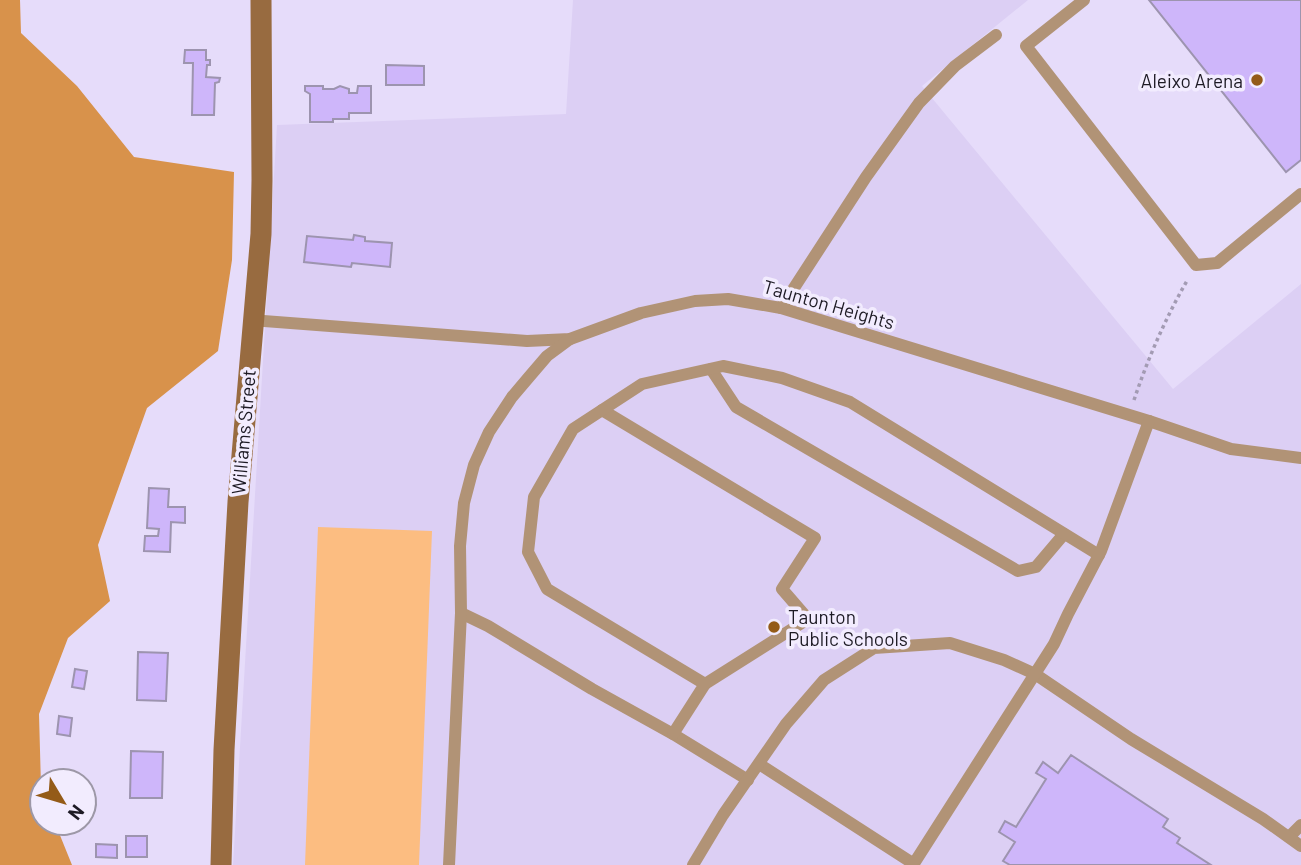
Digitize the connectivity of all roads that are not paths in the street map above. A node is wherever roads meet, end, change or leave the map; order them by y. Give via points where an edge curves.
1 (261, 0) edge
2 (1084, 0) edge
3 (996, 34) dead end
4 (1301, 194) edge
5 (781, 308) junction
6 (252, 320) junction
7 (570, 339) junction
8 (711, 369) junction
9 (602, 410) junction
10 (1149, 421) junction
11 (1301, 458) edge
12 (1064, 534) junction
13 (1099, 555) junction
14 (461, 613) junction
15 (1035, 674) junction
16 (705, 684) junction
17 (674, 734) junction
18 (759, 764) junction
19 (748, 780) junction
20 (1301, 825) edge
21 (1289, 837) junction
22 (1301, 846) edge
23 (913, 864) edge
24 (221, 865) edge
25 (449, 865) edge
26 (693, 865) edge

1 - 6 street, Williams Street via 261,234
2 - 4 lane via 1026,46 1196,265 1217,263
3 - 5 lane via 955,66 919,103
5 - 7 lane, Taunton Heights via 727,299 695,301 641,313
5 - 10 lane, Taunton Heights
6 - 7 lane, Taunton Heights via 505,340
6 - 24 street, Williams Street via 238,502
7 - 14 lane via 547,356 512,397 474,465 460,546
8 - 9 lane via 642,384
8 - 12 lane via 723,366 782,378 850,402
8 - 12 lane via 736,407 1017,571 1036,567
9 - 16 lane via 573,429 534,497 528,552 547,589
9 - 16 lane via 815,538 782,589 808,619
10 - 11 lane, Taunton Heights via 1231,449
10 - 13 lane
12 - 13 lane
13 - 15 lane
14 - 17 lane
14 - 25 lane
15 - 18 lane via 950,643 874,648 824,680
15 - 21 lane
15 - 23 lane
16 - 17 lane
17 - 19 lane
18 - 19 lane
18 - 23 lane
19 - 26 lane
20 - 21 lane
21 - 22 lane

